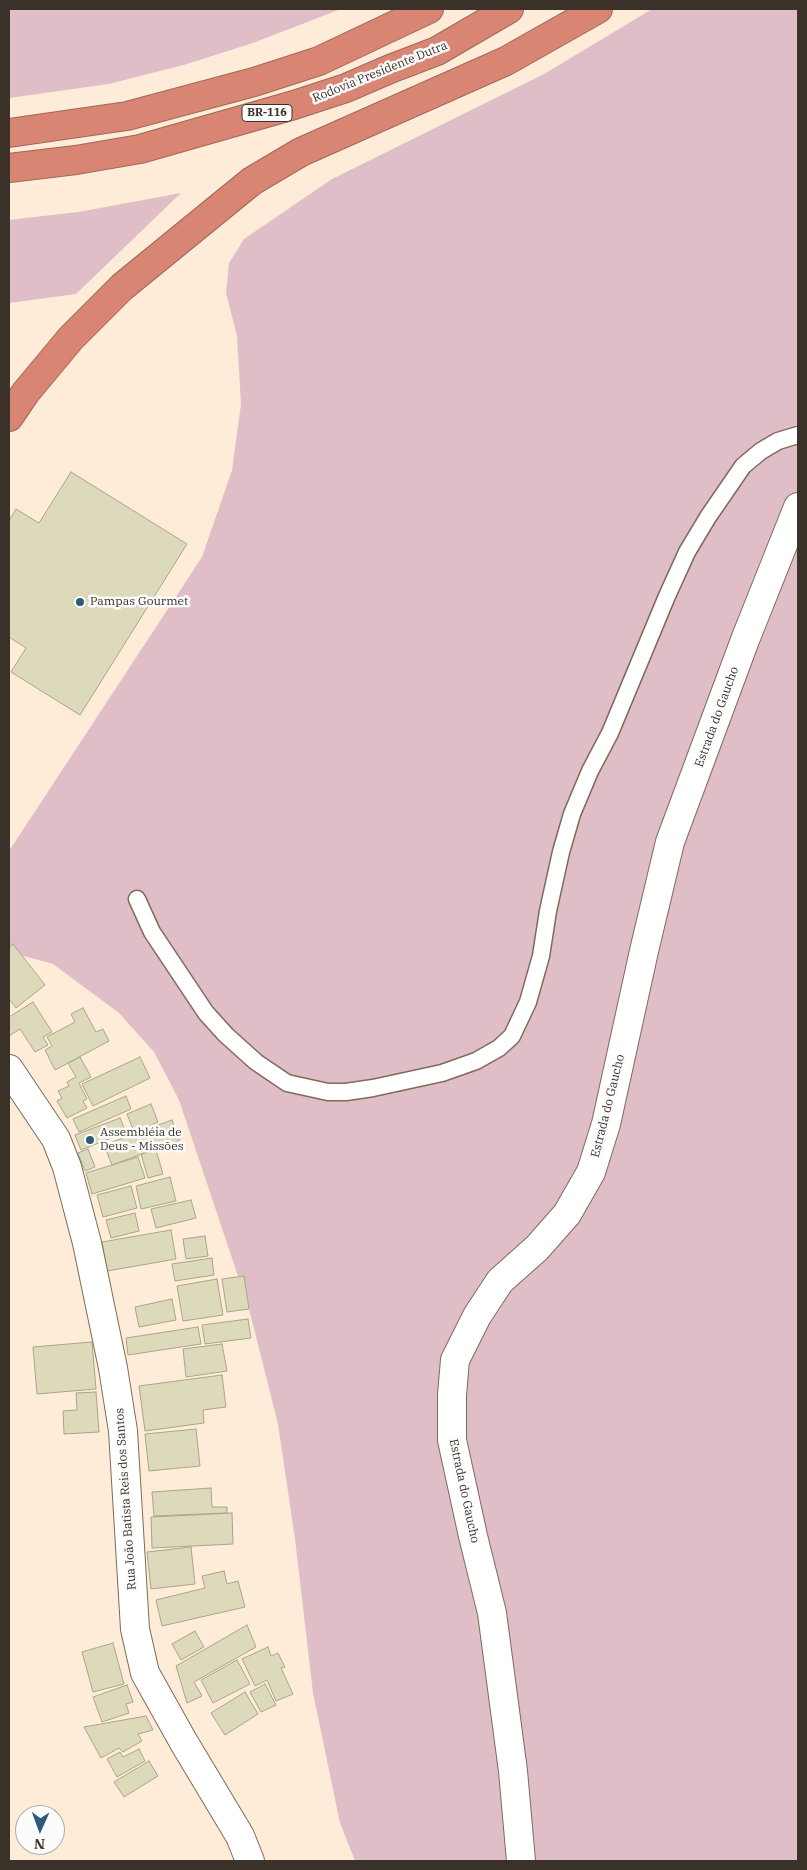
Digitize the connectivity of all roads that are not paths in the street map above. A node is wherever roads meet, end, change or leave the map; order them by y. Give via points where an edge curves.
1 (429, 9) edge
2 (509, 9) edge
3 (598, 9) edge
4 (9, 133) edge
5 (9, 168) edge
6 (9, 417) edge
7 (798, 435) edge
8 (798, 507) edge
9 (137, 899) dead end
10 (9, 1069) edge
11 (250, 1861) edge
12 (521, 1861) edge

1 - 4 highway, BR-116 via 319,61 254,82 127,116
2 - 5 highway, Rodovia Presidente Dutra / BR-116 via 437,51 294,105 140,149
3 - 6 highway via 506,61 301,152 252,181 122,287 71,338
7 - 9 lane via 778,441 743,466 687,552 572,814 560,852 542,956 532,989 512,1036 499,1048 476,1061 442,1073 374,1088 328,1092 287,1083 256,1062 206,1013 152,932
8 - 12 street, Estrada do Gaucho via 670,842 606,1124 591,1172 567,1214 537,1248 500,1281 477,1316 455,1360 452,1440 492,1613 512,1762
10 - 11 street, Rua João Batista Reis dos Santos via 56,1139 87,1243 123,1431 135,1629 145,1673 182,1742 240,1836

